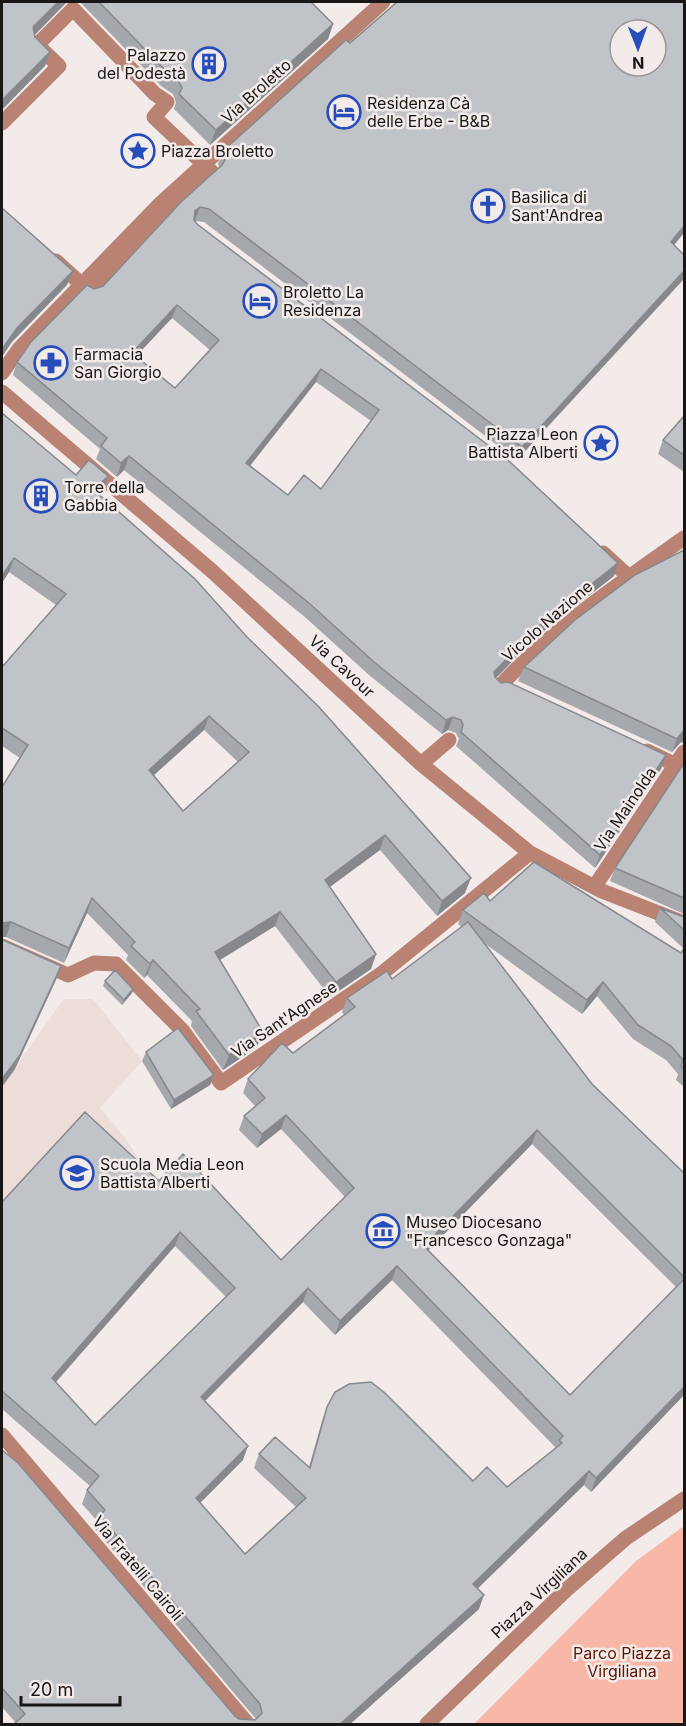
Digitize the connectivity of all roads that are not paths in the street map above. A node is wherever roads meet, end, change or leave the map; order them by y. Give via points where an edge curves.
1 (382, 2) edge
2 (2, 123) edge
3 (203, 164) junction
4 (44, 251) edge
5 (81, 284) junction
6 (6, 355) edge
7 (2, 374) edge
8 (2, 392) edge
9 (684, 538) edge
10 (595, 545) edge
11 (629, 577) junction
12 (504, 687) edge
13 (449, 740) edge
14 (635, 746) edge
15 (680, 759) edge
16 (421, 764) junction
17 (530, 853) junction
18 (595, 886) junction
19 (684, 923) edge
20 (2, 946) edge
21 (2, 1435) edge
22 (2, 1449) edge
23 (684, 1499) edge
24 (237, 1725) edge
25 (248, 1725) edge
26 (427, 1725) edge

1 - 3 street, Via Broletto
2 - 3 street via 59,66 37,45 73,9 167,102 154,117
3 - 5 street
3 - 5 street via 211,171 91,293
4 - 5 street
5 - 6 street
6 - 7 street
8 - 16 street, Via Cavour via 212,571
9 - 11 street
10 - 11 street
11 - 12 street, Vicolo Nazione via 564,627
13 - 16 street
14 - 15 street
15 - 18 street, Via Mainolda
16 - 17 street, Via Cavour
17 - 18 street, Via Cavour
17 - 20 street, Via Sant'Agnese via 381,974 221,1083 182,1030 116,964 94,963 68,975
18 - 19 street, Via Cavour
21 - 25 street, Via Fratelli Cairoli
22 - 24 street, Via Fratelli Cairoli
23 - 26 street, Piazza Virgiliana via 626,1538 566,1590

